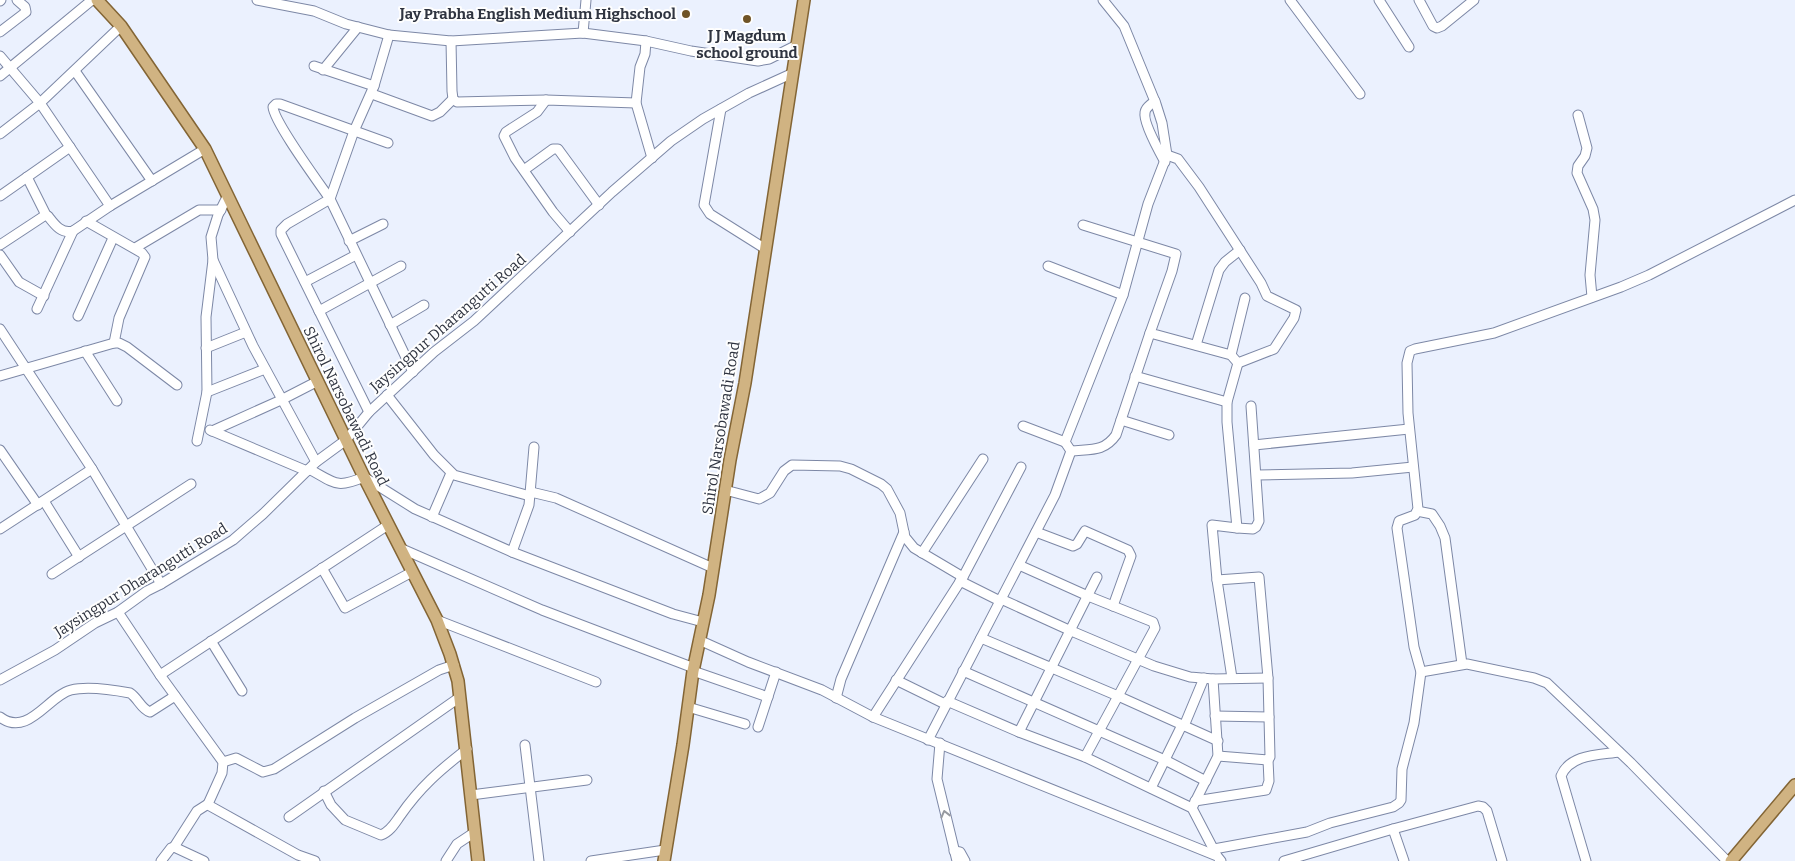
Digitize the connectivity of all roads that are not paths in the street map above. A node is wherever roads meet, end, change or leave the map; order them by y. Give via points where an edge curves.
1 (17, 0) edge
2 (92, 0) edge
3 (97, 0) edge
4 (257, 0) edge
5 (586, 0) edge
6 (804, 0) edge
7 (1103, 0) edge
8 (1290, 0) edge
9 (1379, 0) edge
10 (1418, 0) edge
11 (1474, 0) edge
12 (121, 26) junction
13 (358, 27) junction
14 (0, 32) edge
15 (583, 33) junction
16 (389, 34) junction
17 (451, 41) junction
18 (646, 41) junction
19 (797, 45) junction
20 (1409, 47) dead end
21 (0, 56) edge
22 (10, 68) junction
23 (75, 71) junction
24 (793, 73) junction
25 (0, 76) edge
26 (373, 90) junction
27 (1360, 94) dead end
28 (453, 99) junction
29 (546, 100) junction
30 (1155, 101) junction
31 (40, 103) junction
32 (636, 103) junction
33 (721, 109) junction
34 (1578, 114) dead end
35 (354, 131) junction
36 (0, 134) edge
37 (388, 143) dead end
38 (70, 148) junction
39 (204, 149) junction
40 (652, 158) junction
41 (1166, 158) junction
42 (524, 170) junction
43 (27, 177) junction
44 (152, 181) junction
45 (0, 196) edge
46 (227, 197) junction
47 (330, 200) junction
48 (1795, 200) edge
49 (599, 204) junction
50 (110, 206) junction
51 (221, 210) junction
52 (46, 215) junction
53 (86, 222) junction
54 (383, 224) dead end
55 (1083, 225) dead end
56 (73, 231) junction
57 (570, 232) junction
58 (113, 238) junction
59 (349, 241) junction
60 (1137, 244) junction
61 (0, 246) edge
62 (134, 248) junction
63 (764, 248) junction
64 (1240, 250) junction
65 (0, 255) edge
66 (356, 255) junction
67 (213, 260) junction
68 (401, 266) dead end
69 (1048, 266) dead end
70 (305, 282) junction
71 (370, 284) junction
72 (1123, 294) junction
73 (44, 296) junction
74 (1592, 297) junction
75 (1245, 298) dead end
76 (424, 305) dead end
77 (37, 309) dead end
78 (319, 311) junction
79 (78, 316) dead end
80 (390, 325) junction
81 (0, 329) edge
82 (246, 332) junction
83 (1150, 333) junction
84 (114, 343) junction
85 (1196, 345) junction
86 (206, 348) junction
87 (85, 351) junction
88 (1231, 355) junction
89 (1238, 363) junction
90 (26, 368) junction
91 (265, 368) junction
92 (414, 372) junction
93 (0, 376) edge
94 (1135, 376) junction
95 (318, 381) junction
96 (177, 385) dead end
97 (207, 392) junction
98 (387, 395) junction
99 (281, 400) junction
100 (117, 402) dead end
101 (1226, 402) junction
102 (1251, 406) dead end
103 (369, 412) junction
104 (1121, 420) junction
105 (200, 426) junction
106 (1023, 426) dead end
107 (1409, 429) junction
108 (212, 431) junction
109 (1169, 435) dead end
110 (346, 440) junction
111 (197, 441) dead end
112 (1065, 442) junction
113 (1254, 445) junction
114 (534, 447) dead end
115 (0, 450) edge
116 (1071, 452) junction
117 (983, 459) dead end
118 (316, 462) junction
119 (1413, 466) junction
120 (1022, 467) dead end
121 (92, 469) junction
122 (308, 470) junction
123 (451, 473) junction
124 (1257, 475) junction
125 (364, 477) junction
126 (191, 484) dead end
127 (726, 490) junction
128 (530, 494) junction
129 (41, 503) junction
130 (1417, 511) junction
131 (432, 517) junction
132 (388, 525) junction
133 (126, 526) junction
134 (1237, 528) junction
135 (0, 529) edge
136 (904, 532) junction
137 (1036, 532) junction
138 (400, 548) junction
139 (512, 552) junction
140 (922, 553) junction
141 (79, 557) junction
142 (1019, 565) junction
143 (322, 568) junction
144 (713, 568) junction
145 (412, 572) junction
146 (52, 574) dead end
147 (1097, 577) dead end
148 (961, 579) junction
149 (1217, 580) junction
150 (161, 584) junction
151 (1088, 596) junction
152 (1001, 600) junction
153 (1113, 606) junction
154 (118, 612) junction
155 (437, 620) junction
156 (703, 622) junction
157 (1069, 630) junction
158 (980, 638) junction
159 (699, 640) junction
160 (210, 641) junction
161 (1137, 659) junction
162 (1462, 664) junction
163 (454, 665) junction
164 (1051, 668) junction
165 (693, 670) junction
166 (963, 671) junction
167 (776, 672) junction
168 (1421, 672) junction
169 (160, 675) junction
170 (1232, 678) junction
171 (1268, 678) junction
172 (1208, 679) junction
173 (0, 680) edge
174 (896, 680) junction
175 (596, 682) dead end
176 (242, 691) dead end
177 (175, 696) junction
178 (1118, 696) junction
179 (460, 697) junction
180 (768, 697) junction
181 (836, 698) junction
182 (1034, 702) junction
183 (946, 703) junction
184 (688, 707) junction
185 (1216, 716) junction
186 (0, 717) edge
187 (873, 717) junction
188 (1269, 717) junction
189 (745, 724) dead end
190 (1183, 725) junction
191 (758, 727) dead end
192 (1099, 731) junction
193 (1019, 732) junction
194 (928, 740) junction
195 (1218, 741) junction
196 (940, 743) junction
197 (524, 745) dead end
198 (467, 749) junction
199 (1619, 752) junction
200 (1218, 756) junction
201 (1085, 757) junction
202 (1165, 760) junction
203 (1268, 760) junction
204 (223, 762) junction
205 (587, 780) dead end
206 (1206, 780) junction
207 (1795, 786) edge
208 (530, 787) junction
209 (1151, 788) junction
210 (324, 791) junction
211 (471, 795) junction
212 (208, 804) junction
213 (1194, 805) junction
214 (289, 817) dead end
215 (1393, 829) junction
216 (475, 832) junction
217 (174, 847) junction
218 (954, 851) junction
219 (1218, 855) edge
220 (664, 856) edge
221 (1308, 858) edge
222 (161, 861) edge
223 (204, 861) edge
224 (315, 861) edge
225 (446, 861) edge
226 (478, 861) edge
227 (539, 861) edge
228 (591, 861) edge
229 (957, 861) edge
230 (965, 861) edge
231 (1284, 861) edge
232 (1404, 861) edge
233 (1502, 861) edge
234 (1586, 861) edge
235 (1727, 861) edge
236 (1731, 861) edge

1 - 14 street via 26,12
2 - 22 street
3 - 12 main road, Shirol Narsobawadi Road
4 - 13 street via 314,11
5 - 15 street
6 - 19 main road, Shirol Narsobawadi Road
7 - 30 street via 1124,26
8 - 27 street
9 - 20 street
10 - 11 street via 1437,28
12 - 23 street
12 - 39 main road, Shirol Narsobawadi Road
13 - 16 street
13 - 26 street via 318,68
15 - 17 street
15 - 18 street
16 - 17 street
16 - 26 street
17 - 28 street
18 - 19 street via 758,61
18 - 32 street
19 - 24 main road, Shirol Narsobawadi Road
21 - 22 street
22 - 25 street
22 - 31 street
23 - 31 street
23 - 44 street
24 - 33 street, Jaysingpur Dharangutti Road
24 - 63 main road, Shirol Narsobawadi Road
26 - 28 street via 432,116
26 - 35 street
28 - 29 street via 457,102
29 - 32 street
29 - 42 street via 537,112 505,134 504,139
30 - 41 street via 1162,123
30 - 41 street via 1145,116 1157,149
31 - 36 street
31 - 38 street
32 - 40 street
33 - 40 street, Jaysingpur Dharangutti Road via 671,140
33 - 63 street via 704,205 710,214
34 - 74 street via 1587,148 1578,173 1595,220 1590,275
35 - 37 street
35 - 47 street
35 - 47 street via 280,104 273,107 287,135
38 - 43 street
38 - 50 street
39 - 44 street
39 - 46 main road, Shirol Narsobawadi Road
40 - 49 street, Jaysingpur Dharangutti Road
41 - 60 street
41 - 64 street via 1178,159
42 - 49 street via 553,149 558,149
42 - 57 street
43 - 45 street
43 - 52 street
44 - 50 street
46 - 51 street
46 - 95 main road, Shirol Narsobawadi Road
47 - 59 street
47 - 70 street via 282,230 281,234
48 - 74 street via 1649,275
49 - 57 street, Jaysingpur Dharangutti Road
50 - 53 street
51 - 62 street via 199,210
51 - 67 street via 211,237
52 - 56 street via 58,229
52 - 61 street
53 - 56 street
53 - 58 street
54 - 59 street
55 - 60 street
56 - 73 street
57 - 92 street, Jaysingpur Dharangutti Road
58 - 62 street
58 - 79 street
59 - 66 street
60 - 72 street
60 - 83 street via 1176,254
62 - 84 street via 144,255 145,260 119,318
63 - 127 main road, Shirol Narsobawadi Road
64 - 85 street via 1219,270
64 - 89 street via 1267,296 1296,310 1274,349
65 - 73 street via 19,282
66 - 70 street
66 - 71 street
67 - 82 street
67 - 86 street
68 - 71 street
69 - 72 street
70 - 78 street
71 - 78 street
71 - 80 street
72 - 112 street
73 - 77 street
74 - 107 street via 1494,333 1410,351 1407,363
75 - 88 street
76 - 80 street
78 - 103 street
80 - 92 street
81 - 90 street
82 - 86 street
82 - 91 street
83 - 85 street
83 - 94 street
84 - 87 street
84 - 96 street via 126,347
85 - 88 street
86 - 97 street
87 - 90 street
87 - 100 street
88 - 89 street
89 - 101 street
90 - 93 street
90 - 121 street
91 - 97 street
91 - 99 street
92 - 98 street, Jaysingpur Dharangutti Road
94 - 101 street
94 - 104 street
95 - 99 street
95 - 110 main road, Shirol Narsobawadi Road
97 - 105 street
98 - 103 street, Jaysingpur Dharangutti Road
98 - 123 street
99 - 108 street
99 - 118 street
101 - 134 street
102 - 113 street
103 - 110 street, Jaysingpur Dharangutti Road
104 - 109 street
104 - 116 street via 1108,445
105 - 108 street
105 - 111 street
106 - 112 street
107 - 113 street
107 - 119 street
108 - 122 street
110 - 118 street, Jaysingpur Dharangutti Road
110 - 125 main road, Shirol Narsobawadi Road
112 - 116 street
113 - 124 street
114 - 128 street
115 - 129 street
116 - 137 street via 1055,495
117 - 140 street
118 - 122 street, Jaysingpur Dharangutti Road
119 - 124 street via 1352,473
119 - 130 street
120 - 148 street
121 - 129 street
121 - 133 street
122 - 125 street via 341,484
122 - 150 street, Jaysingpur Dharangutti Road via 233,540
123 - 128 street via 463,479
123 - 131 street
124 - 134 street via 1258,524 1253,528
125 - 131 street
125 - 132 main road, Shirol Narsobawadi Road
126 - 133 street
127 - 136 street via 759,499 770,493 788,467 840,466 861,473 887,489 900,513
127 - 144 main road, Shirol Narsobawadi Road
128 - 139 street
128 - 144 street via 556,498
129 - 135 street
129 - 141 street
130 - 162 street via 1428,512 1435,517 1445,538
130 - 168 street via 1415,515 1399,521 1397,528 1414,647
131 - 139 street
132 - 138 main road, Shirol Narsobawadi Road
132 - 143 street
133 - 141 street
133 - 150 street
134 - 149 street via 1212,526
136 - 140 street via 914,548
136 - 181 street via 844,670
137 - 142 street
137 - 153 street via 1073,546 1085,530 1128,550 1131,556
138 - 145 main road, Shirol Narsobawadi Road
138 - 165 street via 542,610
139 - 156 street via 672,614
140 - 148 street
141 - 146 street
142 - 151 street
142 - 152 street
143 - 145 street via 348,608
143 - 160 street
144 - 156 main road, Shirol Narsobawadi Road
145 - 155 main road, Shirol Narsobawadi Road
147 - 151 street
148 - 152 street
148 - 174 street
149 - 170 street
149 - 171 street via 1259,576
150 - 154 street, Jaysingpur Dharangutti Road via 147,590
151 - 153 street
151 - 157 street
152 - 157 street
152 - 158 street
153 - 161 street via 1155,625
154 - 169 street
154 - 173 street, Jaysingpur Dharangutti Road
155 - 163 main road, Shirol Narsobawadi Road
155 - 175 street
156 - 159 main road, Shirol Narsobawadi Road
157 - 161 street
157 - 164 street
158 - 164 street
158 - 166 street
159 - 165 main road, Shirol Narsobawadi Road
159 - 167 street
160 - 169 street
160 - 176 street
161 - 172 street via 1190,677
161 - 178 street
162 - 168 street
162 - 199 street via 1541,680
163 - 179 main road, Shirol Narsobawadi Road
163 - 204 street via 439,670 355,718 274,769 263,772 236,758
164 - 178 street
164 - 182 street
165 - 180 street
165 - 184 main road, Shirol Narsobawadi Road
166 - 182 street
166 - 183 street
167 - 180 street
167 - 181 street
168 - 219 street via 1414,723 1404,758 1401,800 1397,806
169 - 177 street
170 - 171 street
170 - 172 street
171 - 188 street
172 - 185 street
172 - 190 street
174 - 183 street
174 - 187 street
177 - 186 street via 150,712 130,693 78,688 67,691 27,721
177 - 204 street
178 - 190 street
178 - 192 street
179 - 198 main road, Shirol Narsobawadi Road
179 - 210 street
180 - 191 street
181 - 187 street
182 - 192 street
182 - 193 street
183 - 193 street
183 - 194 street
184 - 189 street
184 - 220 main road, Shirol Narsobawadi Road
185 - 188 street
185 - 195 street
187 - 194 street
188 - 203 street
190 - 195 street
190 - 202 street
192 - 201 street
192 - 202 street
193 - 201 street
194 - 196 street
195 - 200 street
218 -> 196 street via 937,779
196 - 219 street
197 - 208 street
198 - 210 street via 428,780 390,830 381,835 345,820 331,805
198 - 211 main road, Shirol Narsobawadi Road
199 - 234 street via 1581,758 1566,768 1561,776
199 - 235 street
200 - 203 street
200 - 206 street
201 - 209 street
202 - 206 street
202 - 209 street
203 - 213 street via 1266,790
204 - 212 street via 222,773
205 - 208 street
206 - 213 street
207 - 236 main road
208 - 211 street
208 - 227 street
209 - 213 street
210 - 214 street
211 - 216 main road, Shirol Narsobawadi Road
212 - 217 street via 198,811
212 - 224 street via 298,855
213 - 219 street
215 - 221 street
215 - 232 street
215 - 233 street via 1483,807
216 - 225 street via 457,844
216 - 226 main road, Shirol Narsobawadi Road
217 - 222 street
217 - 223 street
218 - 229 street
218 - 230 street via 960,852
220 - 228 street
221 - 231 street

